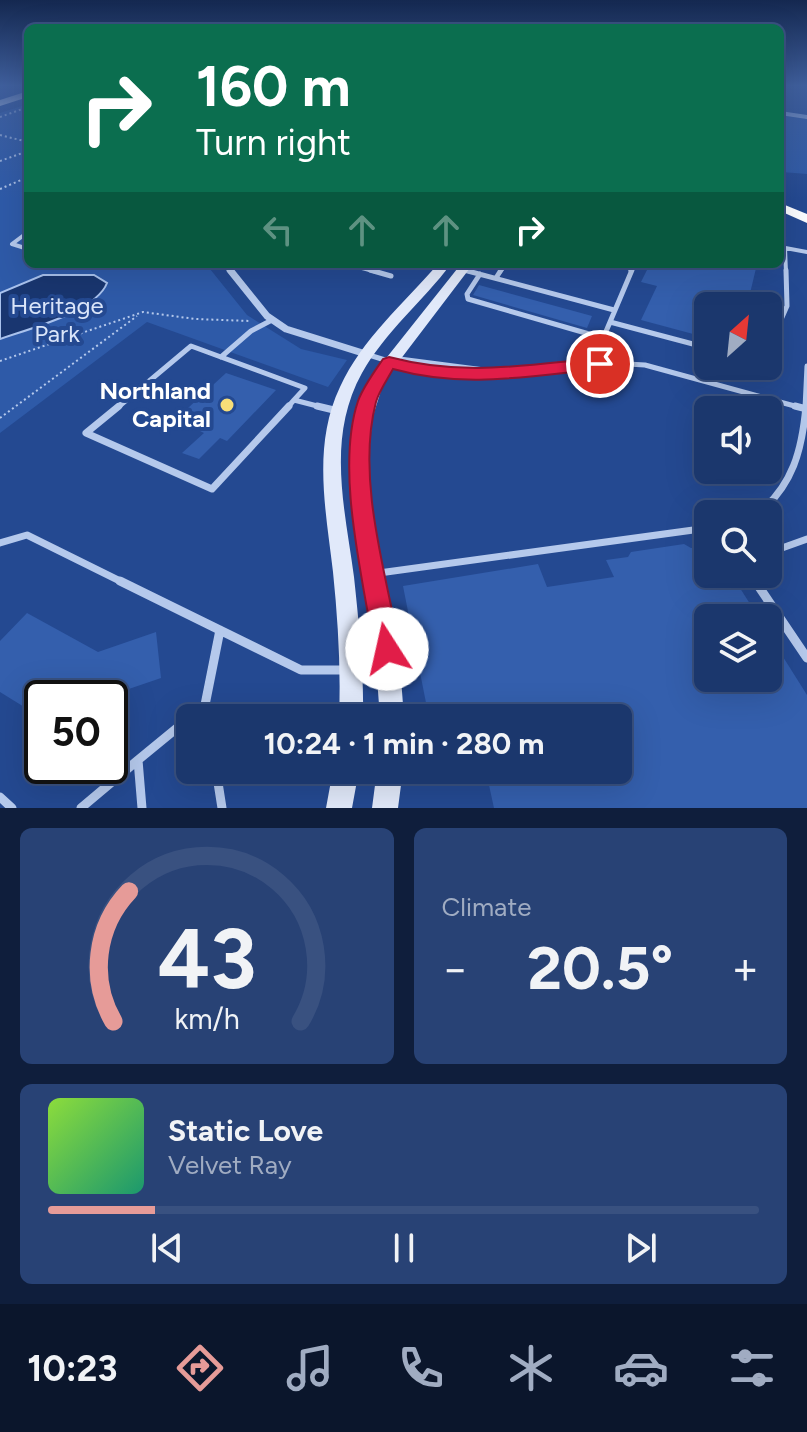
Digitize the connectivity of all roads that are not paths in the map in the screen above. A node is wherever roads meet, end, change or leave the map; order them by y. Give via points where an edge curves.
1 (784, 200) edge
2 (784, 209) edge
3 (807, 209) edge
4 (807, 219) edge
5 (24, 235) edge
6 (784, 247) edge
7 (24, 248) edge
8 (807, 252) edge
9 (784, 262) edge
10 (228, 268) edge
11 (362, 268) edge
12 (453, 268) edge
13 (454, 268) edge
14 (461, 268) edge
15 (503, 268) edge
16 (630, 268) edge
17 (480, 274) junction
18 (391, 276) dead end
19 (496, 278) junction
20 (614, 310) junction
21 (782, 317) edge
22 (272, 320) junction
23 (610, 322) junction
24 (603, 338) junction
25 (694, 344) edge
26 (369, 355) junction
27 (221, 357) junction
28 (390, 360) junction
29 (599, 364) junction
30 (807, 366) edge
31 (294, 400) junction
32 (806, 409) edge
33 (338, 411) junction
34 (776, 500) edge
35 (694, 530) edge
36 (807, 539) edge
37 (0, 543) edge
38 (782, 548) edge
39 (374, 573) junction
40 (760, 588) edge
41 (220, 630) junction
42 (807, 658) edge
43 (351, 670) junction
44 (205, 704) edge
45 (351, 704) edge
46 (391, 704) edge
47 (176, 729) edge
48 (138, 760) junction
49 (218, 784) edge
50 (343, 784) edge
51 (388, 784) edge
52 (0, 797) edge
53 (12, 808) edge
54 (81, 808) edge
55 (142, 808) edge
56 (222, 808) edge
57 (339, 808) edge
58 (385, 808) edge

1 - 3 main road
2 - 4 main road
5 - 7 lane via 12,244
6 - 8 lane
9 - 21 lane via 787,306
10 - 22 street
11 - 18 lane
12 - 26 main road
13 - 28 main road
14 - 17 lane
15 - 19 lane
16 - 20 lane
17 - 19 lane
17 - 24 lane via 468,299
19 - 20 lane
20 - 23 lane
22 - 26 street
22 - 27 lane
23 - 24 lane
23 - 25 lane
24 - 29 lane
26 - 28 lane
26 - 33 main road
27 - 31 lane via 305,388
27 - 31 lane via 191,346 86,433 212,489
28 - 29 lane via 445,376
28 - 39 main road via 367,399 359,436 359,477
29 - 32 lane via 666,369
30 - 32 lane
31 - 33 lane
32 - 34 lane via 797,474
33 - 43 main road via 331,485
35 - 39 lane
36 - 38 lane
37 - 41 lane via 27,535
39 - 46 main road
40 - 42 lane
41 - 43 lane via 301,670
41 - 44 lane
43 - 45 main road
47 - 48 lane
48 - 54 lane
48 - 55 lane
49 - 56 lane
50 - 57 main road
51 - 58 main road
52 - 53 lane

